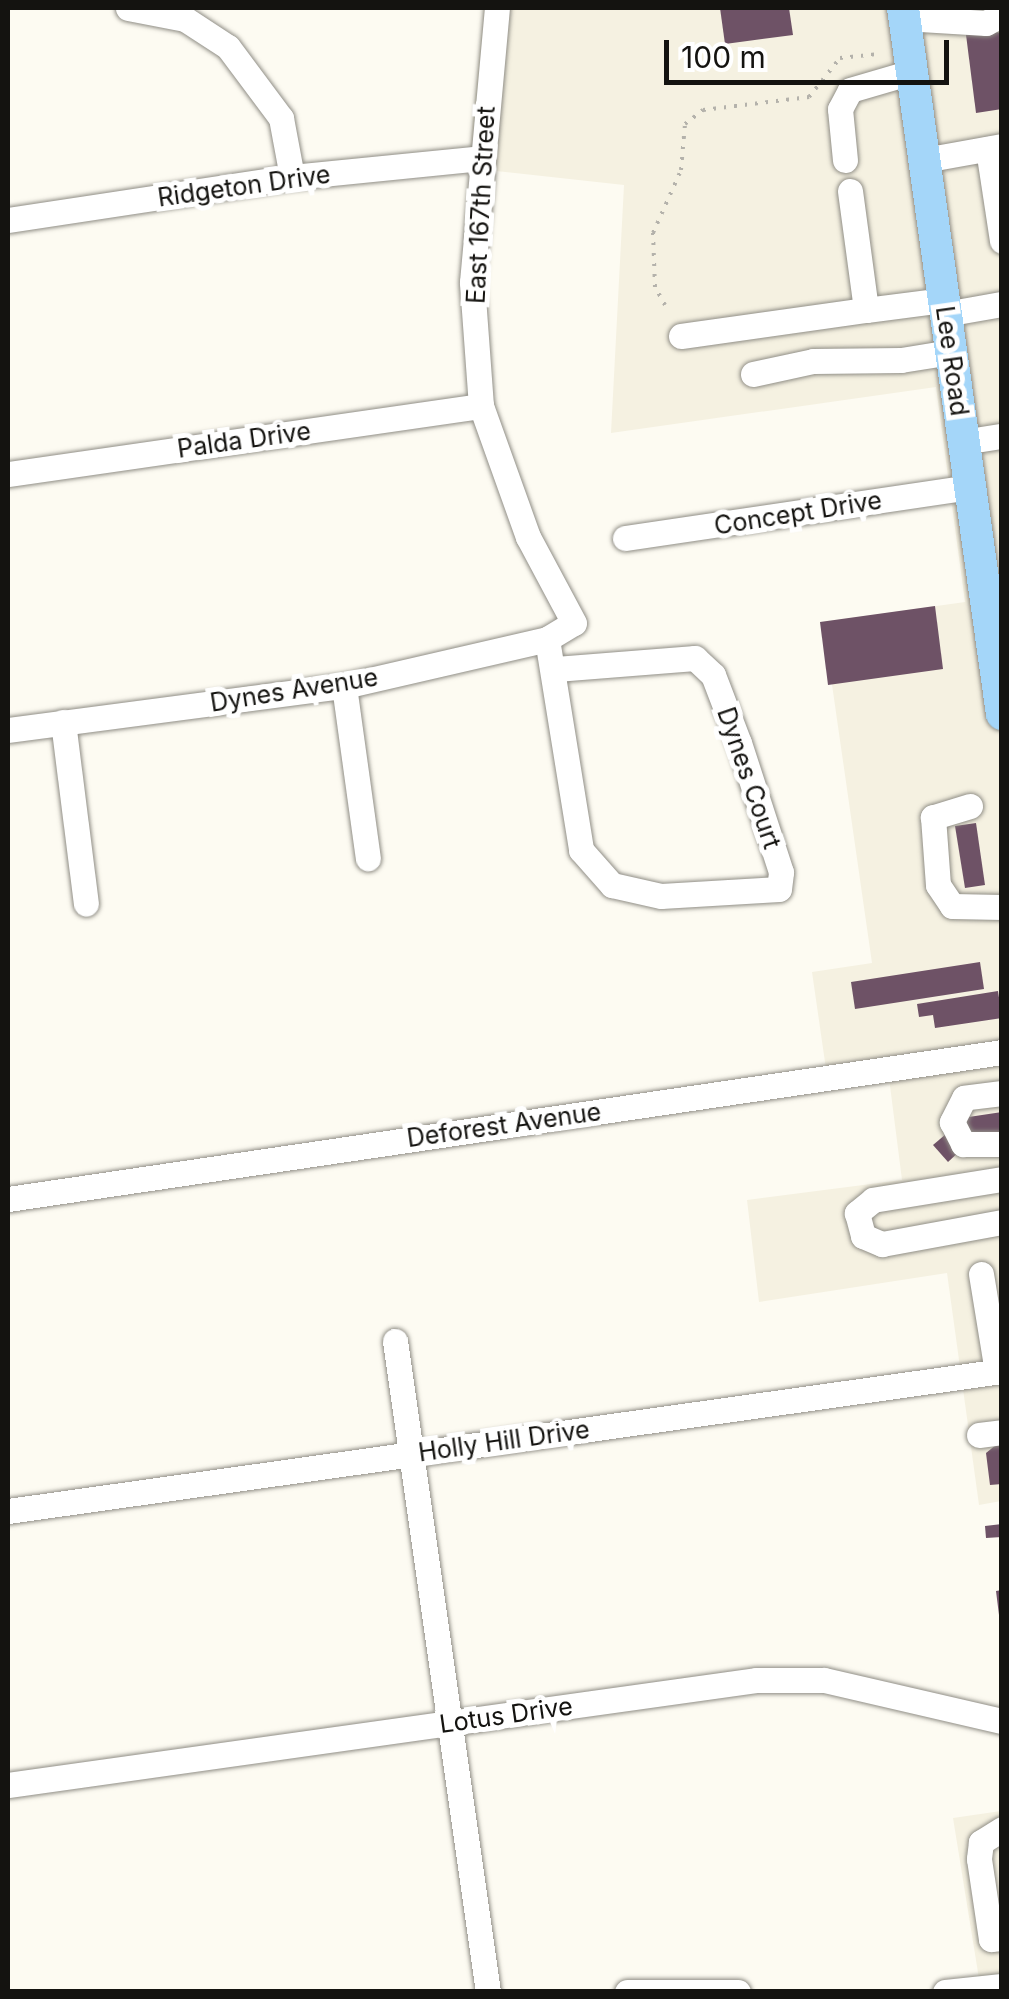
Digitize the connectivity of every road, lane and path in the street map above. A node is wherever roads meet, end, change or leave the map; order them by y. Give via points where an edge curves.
1 (128, 8) edge
2 (497, 8) edge
3 (904, 13) edge
4 (1002, 14) edge
5 (962, 15) edge
6 (877, 54) dead end
7 (912, 72) junction
8 (995, 148) edge
9 (481, 158) junction
10 (845, 160) dead end
11 (924, 160) junction
12 (292, 177) junction
13 (850, 192) dead end
14 (8, 220) edge
15 (1002, 240) edge
16 (1002, 304) edge
17 (665, 305) dead end
18 (944, 307) junction
19 (866, 310) junction
20 (681, 336) dead end
21 (951, 352) junction
22 (753, 374) dead end
23 (481, 406) junction
24 (1002, 436) edge
25 (964, 442) junction
26 (8, 474) edge
27 (970, 487) junction
28 (626, 538) dead end
29 (991, 561) edge
30 (574, 623) joint
31 (547, 639) junction
32 (554, 669) junction
33 (344, 686) junction
34 (1001, 701) edge
35 (62, 722) junction
36 (8, 730) edge
37 (970, 806) dead end
38 (368, 858) dead end
39 (86, 904) dead end
40 (1002, 907) edge
41 (1002, 1052) edge
42 (974, 1056) junction
43 (991, 1094) edge
44 (1002, 1144) edge
45 (1002, 1179) edge
46 (8, 1198) edge
47 (1002, 1222) edge
48 (981, 1274) dead end
49 (395, 1341) dead end
50 (999, 1372) edge
51 (410, 1454) junction
52 (8, 1511) edge
53 (1002, 1721) edge
54 (450, 1723) junction
55 (8, 1785) edge
56 (1002, 1828) edge
57 (1002, 1856) edge
58 (1002, 1921) edge
59 (1002, 1938) edge
60 (1002, 1986) edge
61 (488, 1992) edge
62 (628, 1992) edge
63 (738, 1992) edge
64 (945, 1992) edge

1 - 12 street via 185,20 228,47 280,118
2 - 9 street, East 167th Street
3 - 5 street
3 - 7 main road, Lee Road
4 - 5 street via 995,21
6 - 17 path via 840,58 809,98 703,110 686,124 681,170 653,233 654,287
7 - 10 street via 850,90 840,109
7 - 11 main road, Lee Road
8 - 11 street
8 - 15 street
9 - 12 street, Ridgeton Drive
9 - 23 street, East 167th Street via 472,282
11 - 18 main road, Lee Road
12 - 14 street, Ridgeton Drive
13 - 19 street
16 - 18 street
18 - 19 street
18 - 21 main road, Lee Road
19 - 20 street
21 - 22 street via 812,362
21 - 25 main road, Lee Road
23 - 26 street, Palda Drive
23 - 30 street, East 167th Street via 528,537
24 - 25 street
25 - 27 main road, Lee Road
27 - 28 street, Concept Drive
27 - 29 main road, Lee Road
29 - 34 main road, Lee Road
30 - 31 street, Dynes Avenue
31 - 32 street, Dynes Court
31 - 33 street, Dynes Avenue
32 - 32 street, Dynes Court via 581,850 612,885 661,896 779,889 781,872 739,743 713,675 696,658
33 - 35 street, Dynes Avenue
33 - 38 street
35 - 36 street, Dynes Avenue
35 - 39 street
37 - 40 street via 934,817 938,884 960,909
41 - 42 street, Deforest Avenue
42 - 43 street
42 - 46 street, Deforest Avenue
43 - 44 street via 964,1098 953,1111 958,1138 971,1148
45 - 47 street via 874,1200 857,1214 862,1236 882,1244
48 - 50 street
49 - 51 street
50 - 51 street, Holly Hill Drive
51 - 52 street, Holly Hill Drive
51 - 54 street
53 - 54 street, Lotus Drive via 824,1680 756,1680
54 - 55 street, Lotus Drive
54 - 61 street
56 - 59 street via 982,1842 979,1858 991,1939
57 - 58 street via 990,1870
60 - 64 street
62 - 63 street

